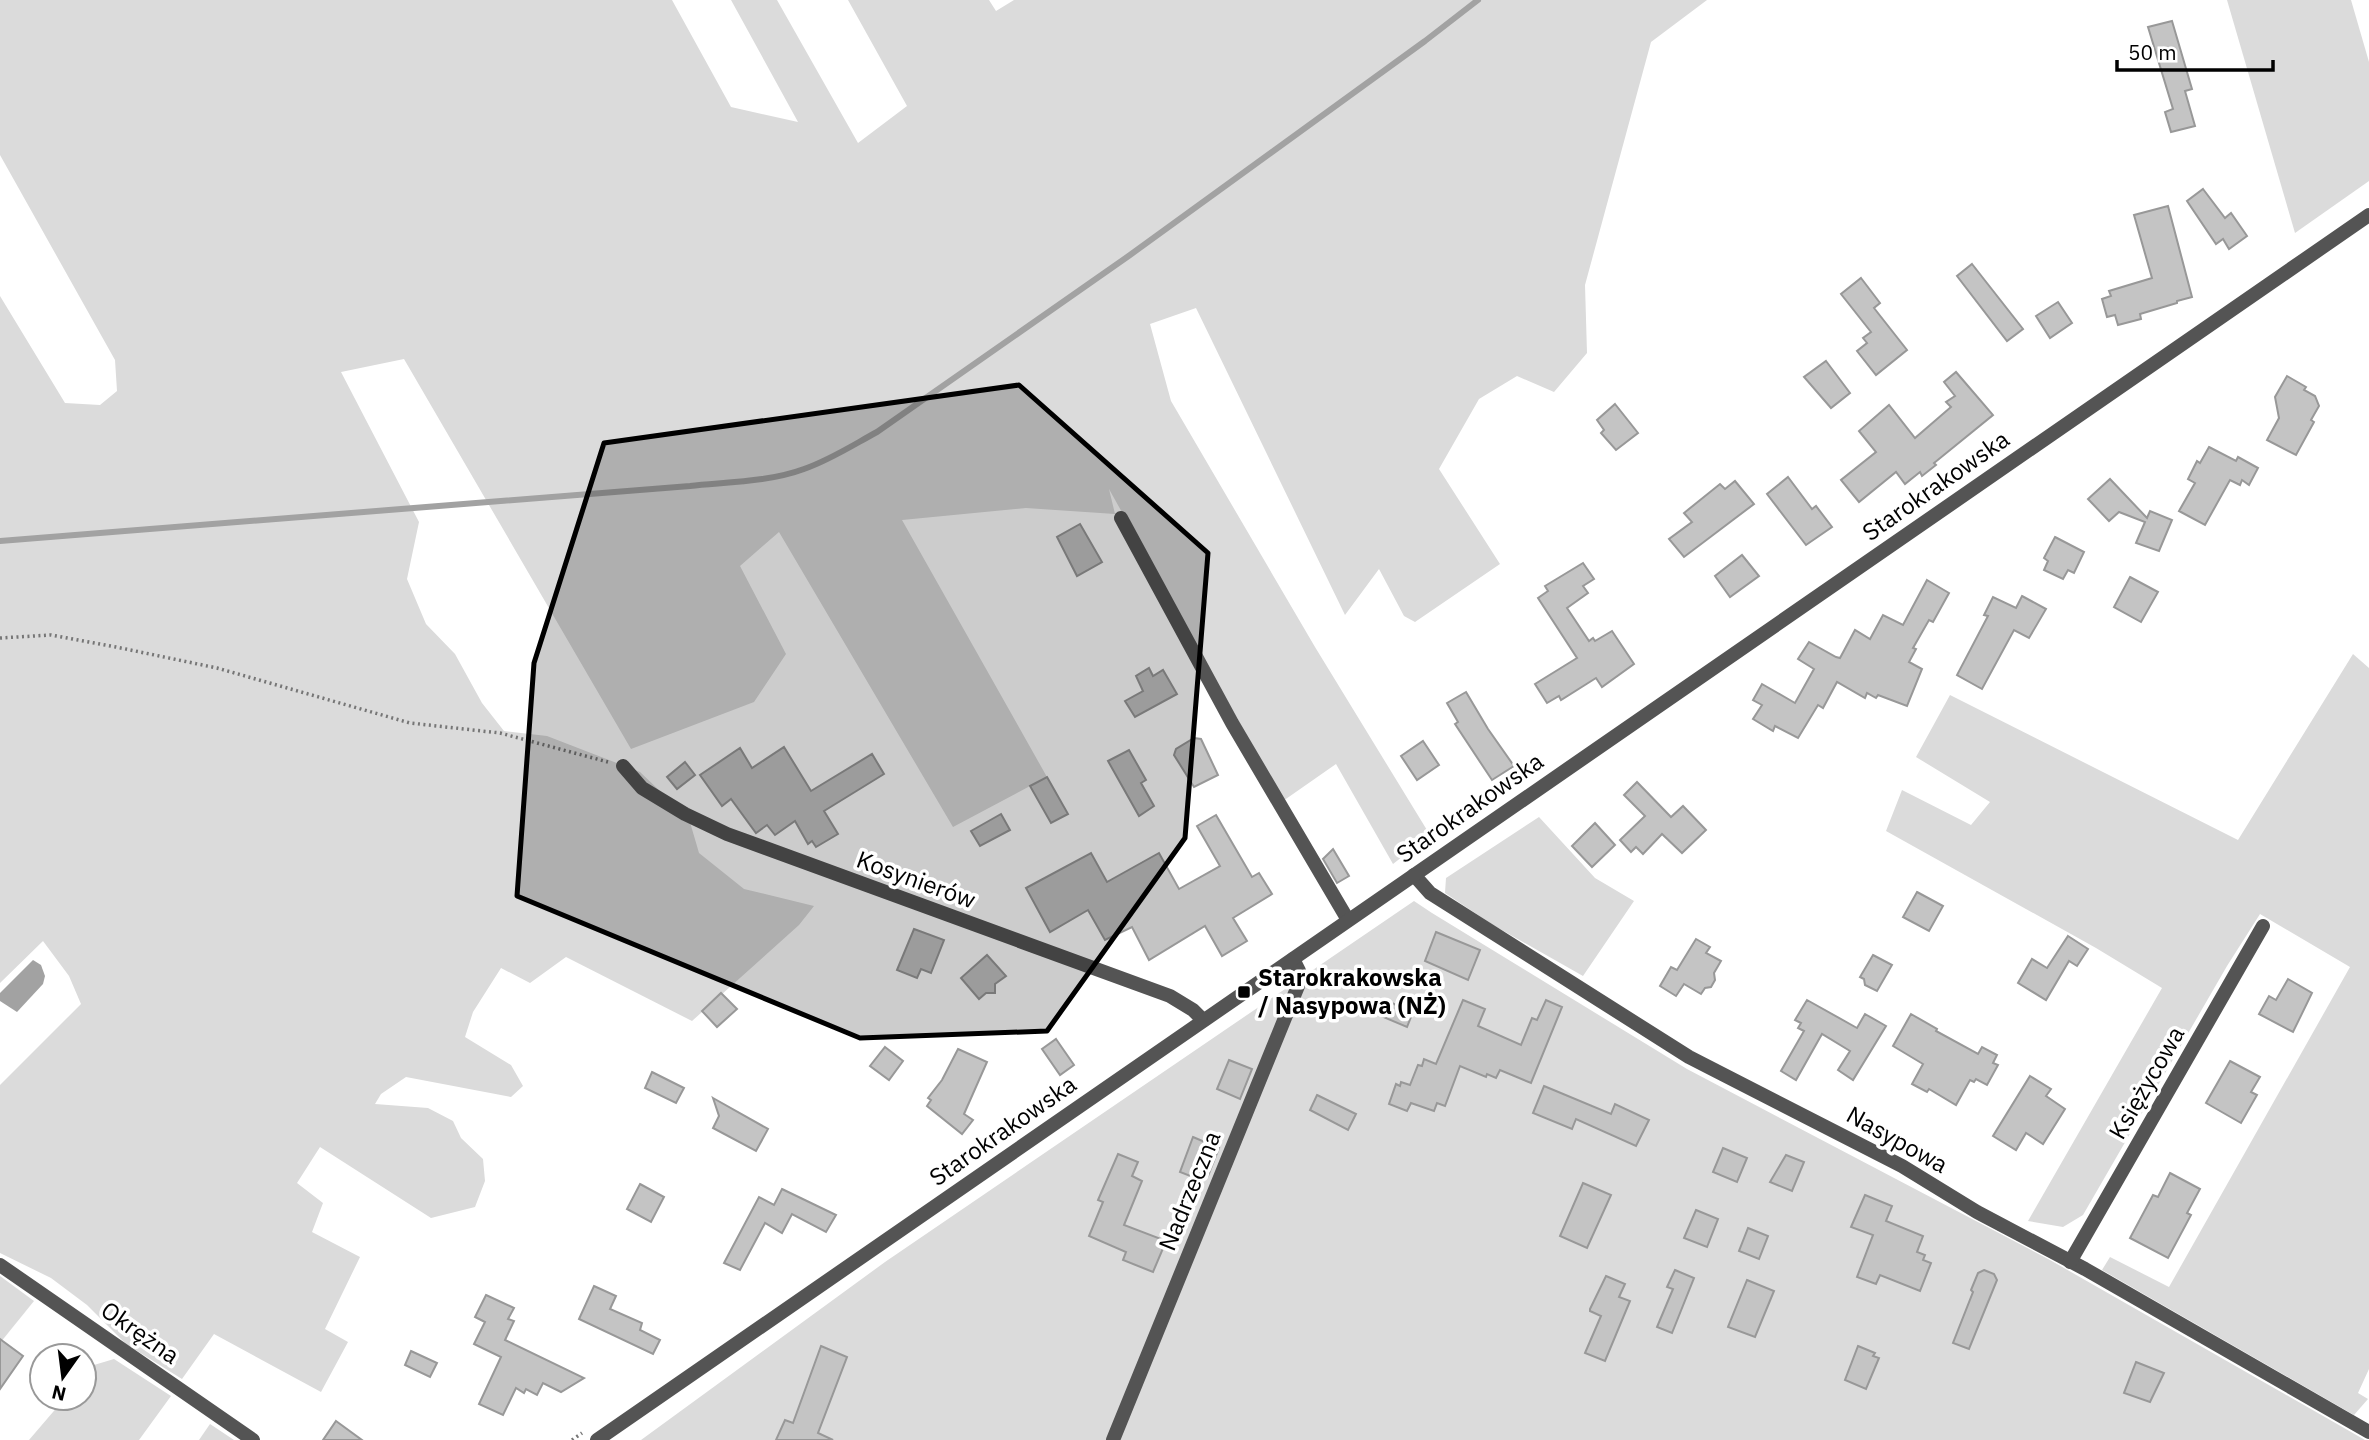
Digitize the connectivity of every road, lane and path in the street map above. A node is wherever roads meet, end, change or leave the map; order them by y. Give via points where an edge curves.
1 (2369, 215) edge
2 (1121, 518) dead end
3 (0, 638) edge
4 (623, 766) joint
5 (1414, 875) junction
6 (1348, 920) junction
7 (2263, 926) dead end
8 (1293, 959) junction
9 (1203, 1020) junction
10 (2070, 1262) junction
11 (0, 1265) edge
12 (2369, 1432) edge
13 (253, 1440) edge
14 (597, 1440) edge
15 (1113, 1440) edge

1 - 5 street, Starokrakowska
2 - 6 street via 1232,723
3 - 4 path via 51,635 116,647 217,668 410,723 500,733
4 - 9 street, Kosynierów via 642,788 727,834 1170,996
5 - 6 street, Starokrakowska
5 - 10 street, Nasypowa via 1430,893 1689,1057 1902,1166
6 - 8 street, Starokrakowska
7 - 10 street, Księżycowa
8 - 9 street, Starokrakowska
8 - 15 street, Nadrzeczna via 1299,971 1298,986
9 - 14 street, Starokrakowska
10 - 12 street, Nasypowa
11 - 13 street, Okrężna

